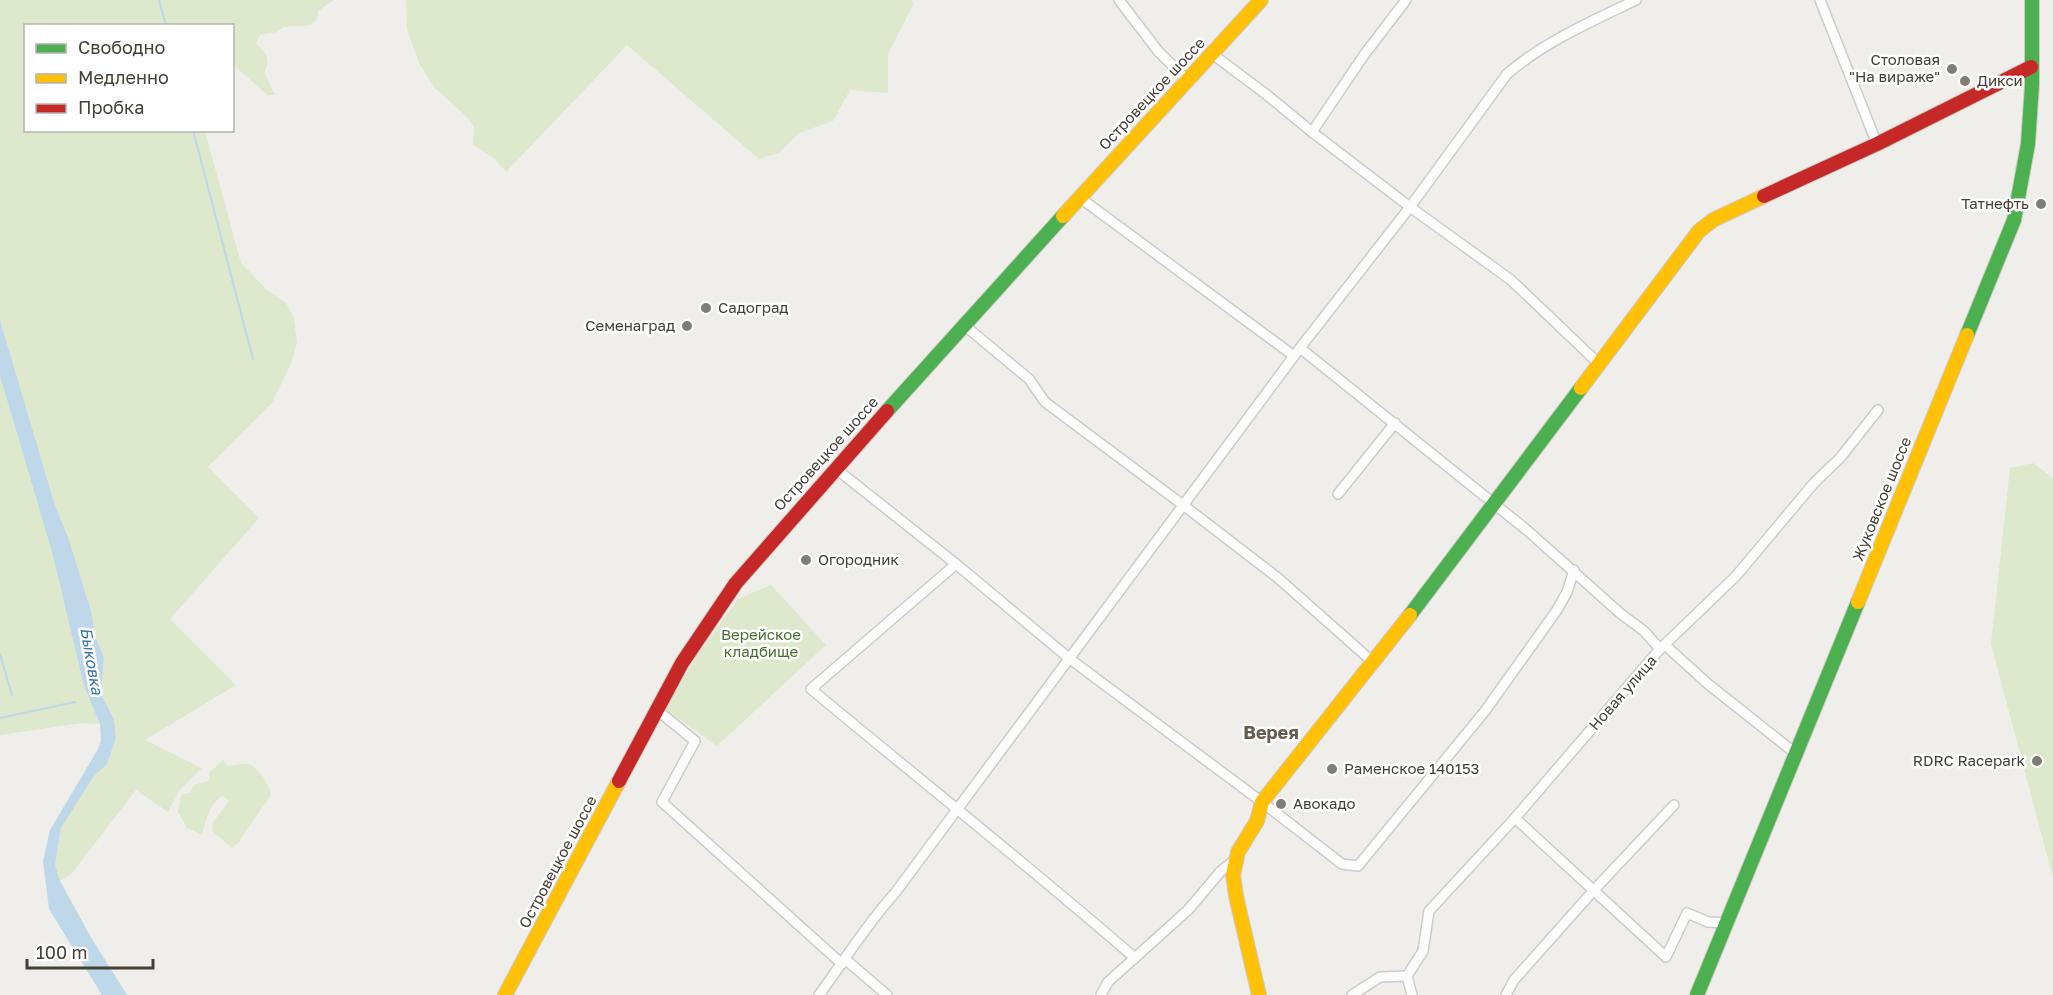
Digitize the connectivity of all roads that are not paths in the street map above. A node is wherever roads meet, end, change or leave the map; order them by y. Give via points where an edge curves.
1 (1119, 0) edge
2 (1261, 0) edge
3 (1406, 0) edge
4 (1636, 0) edge
5 (1820, 0) edge
6 (2032, 0) edge
7 (1211, 53) junction
8 (2031, 67) junction
9 (1187, 80) junction
10 (1312, 132) junction
11 (1877, 144) junction
12 (1079, 197) junction
13 (1410, 207) junction
14 (964, 325) junction
15 (1297, 352) junction
16 (1598, 363) junction
17 (1878, 410) dead end
18 (1395, 423) junction
19 (835, 468) junction
20 (1338, 494) dead end
21 (1183, 504) junction
22 (1494, 504) junction
23 (956, 564) junction
24 (1574, 570) junction
25 (1663, 647) junction
26 (1070, 659) junction
27 (1374, 663) junction
28 (657, 710) junction
29 (1795, 753) junction
30 (1262, 802) junction
31 (1674, 805) dead end
32 (957, 810) junction
33 (1515, 818) junction
34 (1235, 860) junction
35 (1594, 890) junction
36 (1725, 923) junction
37 (1135, 958) junction
38 (843, 961) junction
39 (1407, 976) junction
40 (505, 995) edge
41 (819, 995) edge
42 (887, 995) edge
43 (1101, 995) edge
44 (1259, 995) edge
45 (1352, 995) edge
46 (1412, 995) edge
47 (1506, 995) edge
48 (1697, 995) edge

1 - 9 street via 1158,51
2 - 7 main road, Островецкое шоссе
3 - 10 street
4 - 13 street via 1523,60 1507,74
5 - 11 street
6 - 8 main road, Жуковское шоссе
7 - 9 main road, Островецкое шоссе
7 - 10 street
8 - 11 main road
8 - 29 main road, Жуковское шоссе via 2028,144 2014,220
9 - 12 main road, Островецкое шоссе
10 - 13 street
11 - 16 main road via 1713,220 1699,231
12 - 14 main road, Островецкое шоссе
12 - 15 street
13 - 15 street
13 - 16 street via 1511,280
14 - 19 main road, Островецкое шоссе
14 - 21 street via 1029,379 1046,402
15 - 18 street
15 - 21 street
16 - 22 main road
17 - 25 street, Новая улица via 1736,576
18 - 20 street
18 - 22 street
19 - 23 street
19 - 28 main road, Островецкое шоссе via 736,583 682,663
21 - 26 street
21 - 27 street via 1278,578
22 - 24 street
22 - 27 main road
23 - 26 street
23 - 32 street via 811,689
24 - 25 street
24 - 30 street via 1557,610 1485,711 1358,866 1342,864
25 - 29 street
25 - 33 street, Новая улица
26 - 30 street
26 - 32 street
27 - 30 main road
28 - 38 street via 695,741 662,802
28 - 40 main road, Островецкое шоссе
29 - 36 main road, Жуковское шоссе
30 - 34 main road via 1257,821
31 - 35 street
32 - 37 street
32 - 38 street
33 - 35 street
33 - 39 street, Новая улица via 1429,911 1423,951
34 - 37 street
34 - 44 main road via 1234,885
35 - 36 street via 1666,957 1687,913 1708,922
35 - 47 street via 1514,980
36 - 48 main road, Жуковское шоссе
37 - 43 street via 1108,982
38 - 41 street
38 - 42 street
39 - 45 street via 1380,977
39 - 46 street

